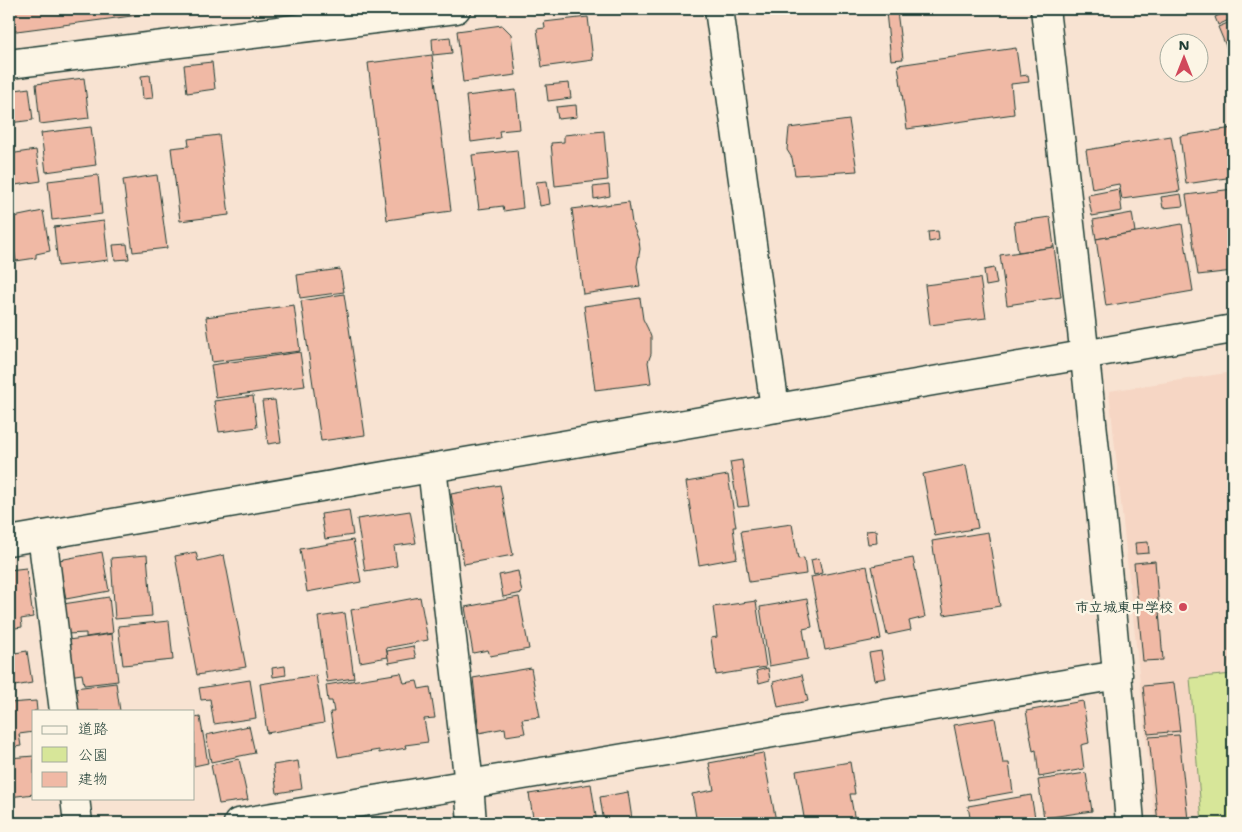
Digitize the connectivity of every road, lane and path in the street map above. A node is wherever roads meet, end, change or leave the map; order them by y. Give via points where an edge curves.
1 (456, 9) edge
2 (719, 9) edge
3 (1045, 9) edge
4 (9, 64) edge
5 (1233, 329) edge
6 (1085, 354) junction
7 (775, 408) junction
8 (432, 468) junction
9 (42, 535) junction
10 (9, 541) edge
11 (1118, 675) junction
12 (64, 710) edge
13 (469, 784) junction
14 (75, 800) edge
15 (78, 823) edge
16 (238, 823) edge
17 (472, 823) edge
18 (1130, 823) edge

1 - 4 street
2 - 7 street
3 - 6 street
5 - 6 street
6 - 7 street
6 - 11 street
7 - 8 street
8 - 9 street
8 - 13 street
9 - 10 street
9 - 12 street
11 - 13 street
11 - 18 street
13 - 16 street
13 - 17 street
14 - 15 street

